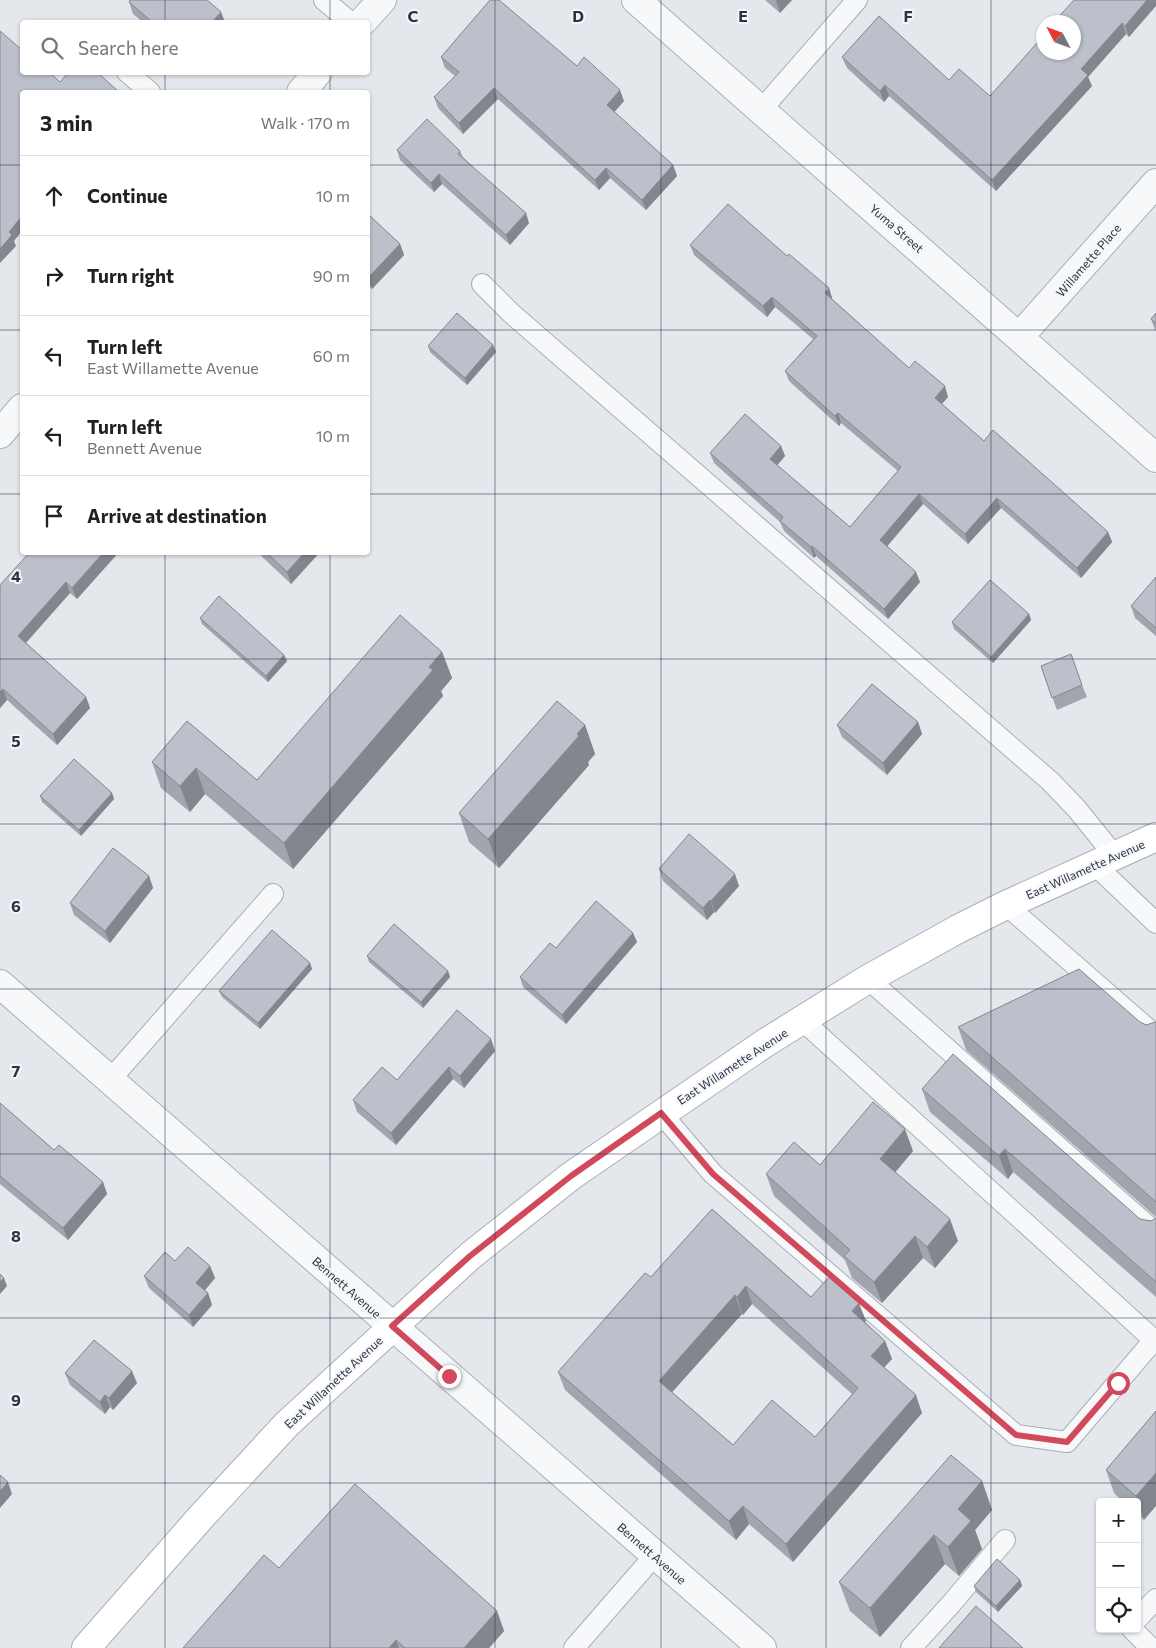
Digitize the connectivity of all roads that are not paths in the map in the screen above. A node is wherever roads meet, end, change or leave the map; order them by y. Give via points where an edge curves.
1 (324, 0) edge
2 (382, 0) edge
3 (857, 0) edge
4 (646, 3) edge
5 (348, 20) edge
6 (364, 20) edge
7 (130, 75) edge
8 (315, 75) edge
9 (148, 90) edge
10 (303, 90) edge
11 (761, 110) junction
12 (1156, 183) edge
13 (482, 284) dead end
14 (1020, 336) junction
15 (20, 410) edge
16 (0, 434) edge
17 (1156, 458) edge
18 (1156, 837) edge
19 (1104, 860) junction
20 (274, 894) dead end
21 (1006, 905) junction
22 (1156, 923) edge
23 (868, 979) junction
24 (0, 984) edge
25 (802, 1020) junction
26 (1156, 1036) edge
27 (110, 1080) junction
28 (661, 1113) junction
29 (1156, 1232) edge
30 (392, 1326) junction
31 (1004, 1540) dead end
32 (655, 1555) junction
33 (1156, 1599) edge
34 (1141, 1615) edge
35 (1136, 1633) edge
36 (86, 1648) edge
37 (574, 1648) edge
38 (762, 1648) edge
39 (911, 1648) edge
40 (1151, 1648) edge

1 - 5 lane
2 - 6 street
3 - 11 lane
4 - 11 street, Yuma Street
7 - 9 lane
8 - 10 street
11 - 14 street, Yuma Street
12 - 14 street, Willamette Place
13 - 19 lane via 1050,781
14 - 17 street, Yuma Street
15 - 16 street
18 - 19 street, East Willamette Avenue
19 - 21 street, East Willamette Avenue
19 - 22 lane
20 - 27 lane
21 - 23 street, East Willamette Avenue
21 - 26 lane
23 - 25 street, East Willamette Avenue
23 - 29 lane
24 - 27 street, Bennett Avenue
25 - 28 street, East Willamette Avenue
25 - 28 lane via 1154,1340 1067,1442 1016,1435 713,1174
27 - 30 street, Bennett Avenue
28 - 30 street, East Willamette Avenue via 571,1176 501,1231
30 - 32 street, Bennett Avenue
30 - 36 street, East Willamette Avenue via 287,1424
31 - 39 lane
32 - 37 lane
32 - 38 street, Bennett Avenue
33 - 34 lane
35 - 40 lane

